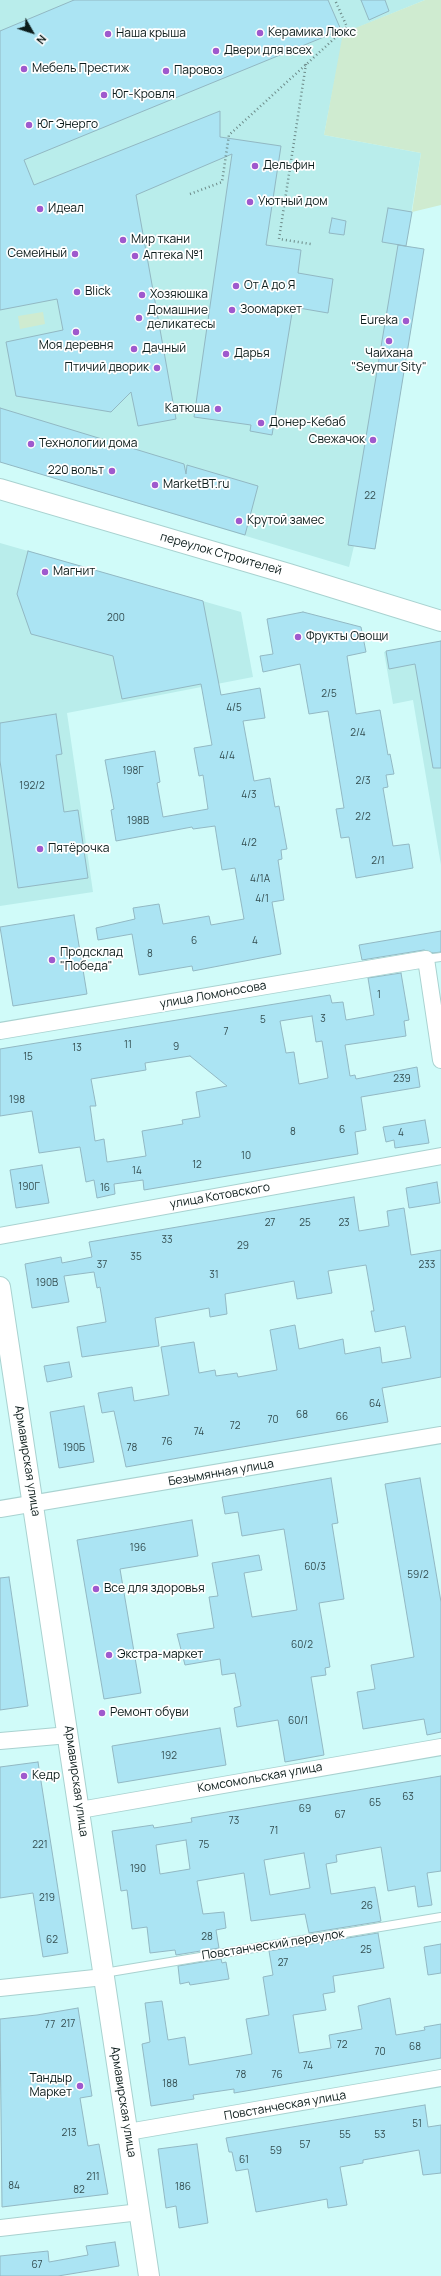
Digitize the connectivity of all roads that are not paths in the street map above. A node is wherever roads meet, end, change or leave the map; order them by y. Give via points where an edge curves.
1 (0, 489) edge
2 (441, 621) edge
3 (434, 958) edge
4 (0, 1032) edge
5 (441, 1060) edge
6 (441, 1156) edge
7 (0, 1236) edge
8 (0, 1287) edge
9 (441, 1435) edge
10 (34, 1505) junction
11 (0, 1509) edge
12 (69, 1735) junction
13 (0, 1742) edge
14 (441, 1747) edge
15 (80, 1810) junction
16 (441, 1916) edge
17 (104, 1975) junction
18 (0, 1988) edge
19 (441, 2078) edge
20 (128, 2132) junction
21 (140, 2212) junction
22 (0, 2228) edge
23 (149, 2276) edge

1 - 2 street, переулок Строителей
3 - 4 street, улица Ломоносова
3 - 5 street
6 - 7 street, улица Котовского
8 - 10 street, Армавирская улица
9 - 10 street, Безымянная улица
10 - 11 street, Безымянная улица
10 - 12 street, Армавирская улица
12 - 13 street
12 - 15 street, Армавирская улица
14 - 15 street, Комсомольская улица
15 - 17 street, Армавирская улица
16 - 17 lane, Повстанческий переулок
17 - 18 street
17 - 20 street, Армавирская улица
19 - 20 street, Повстанческая улица
20 - 21 street, Армавирская улица
21 - 22 street
21 - 23 street, Армавирская улица

